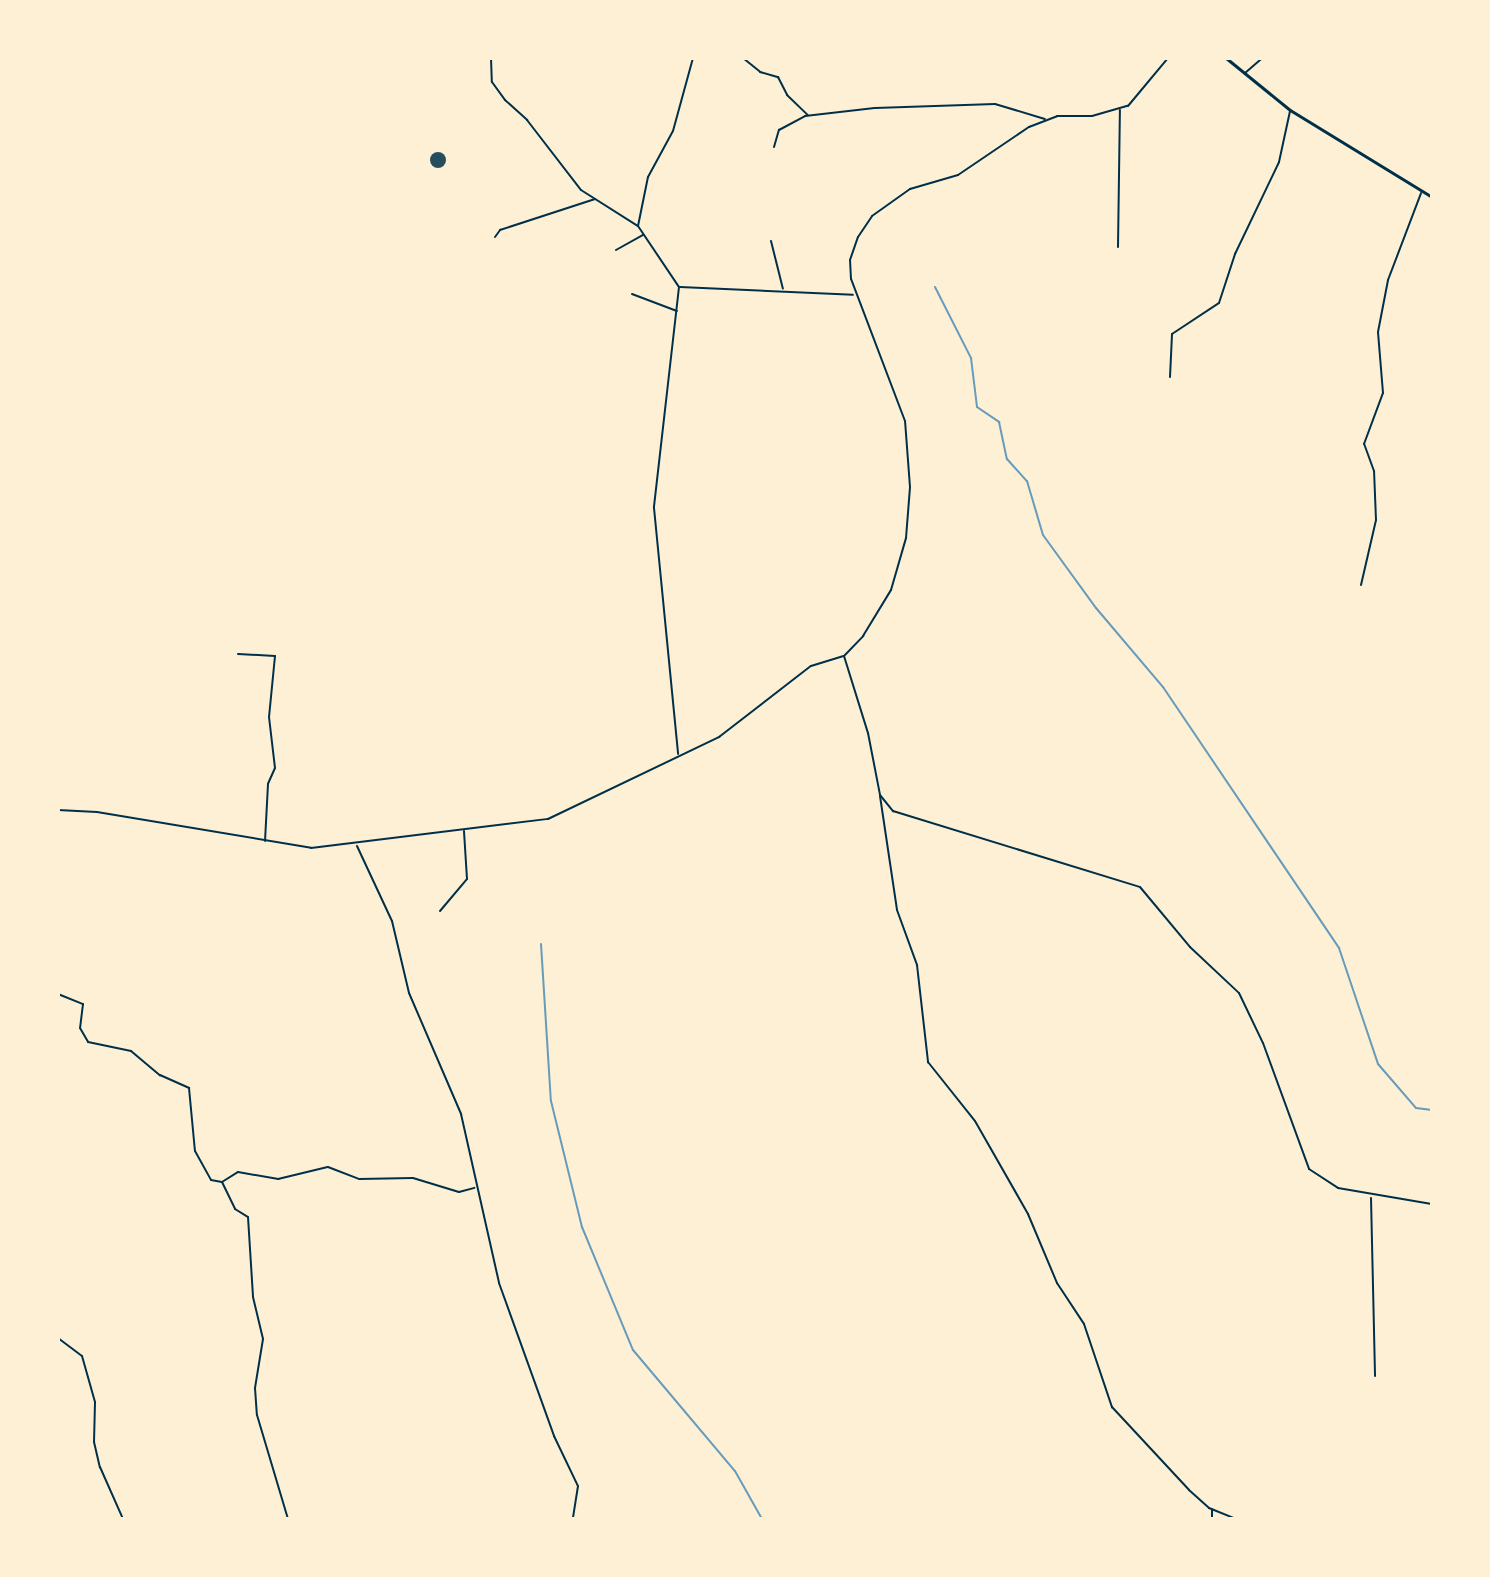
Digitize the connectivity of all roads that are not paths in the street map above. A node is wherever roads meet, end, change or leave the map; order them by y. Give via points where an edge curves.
1 (491, 58) edge
2 (693, 58) edge
3 (743, 58) edge
4 (1168, 58) edge
5 (1226, 58) edge
6 (1262, 58) edge
7 (1244, 73) junction
8 (1120, 109) junction
9 (1290, 110) junction
10 (809, 116) junction
11 (1046, 119) junction
12 (774, 147) dead end
13 (1422, 191) junction
14 (1432, 197) edge
15 (596, 199) junction
16 (638, 226) junction
17 (644, 234) junction
18 (495, 237) dead end
19 (771, 241) dead end
20 (1118, 247) dead end
21 (616, 250) dead end
22 (679, 287) junction
23 (783, 291) junction
24 (632, 294) dead end
25 (855, 295) junction
26 (678, 311) junction
27 (1170, 377) dead end
28 (1361, 585) dead end
29 (238, 654) dead end
30 (844, 656) junction
31 (679, 755) junction
32 (880, 795) junction
33 (58, 810) edge
34 (464, 830) junction
35 (265, 842) junction
36 (357, 845) junction
37 (440, 911) dead end
38 (58, 994) edge
39 (222, 1182) junction
40 (476, 1188) junction
41 (1371, 1196) junction
42 (1432, 1204) edge
43 (58, 1338) edge
44 (1375, 1376) dead end
45 (1212, 1509) junction
46 (123, 1519) edge
47 (288, 1519) edge
48 (573, 1519) edge
49 (1212, 1519) edge
50 (1236, 1519) edge

1 - 15 street via 498,92 581,190
2 - 16 street via 673,131 648,177
3 - 10 street via 760,72 776,75
4 - 8 street via 1143,93
5 - 7 main road
6 - 7 street
7 - 9 main road
8 - 11 street
8 - 20 street
9 - 13 main road
9 - 27 street via 1279,162 1235,254 1219,303 1172,334
10 - 11 street via 983,103
10 - 12 street via 779,130
11 - 25 street via 1010,137 958,175 910,189 872,216 850,260
13 - 14 main road
13 - 28 street via 1388,280 1378,332 1383,393 1364,442 1374,471 1376,520
15 - 16 street
15 - 18 street via 500,230
16 - 17 street
17 - 21 street
17 - 22 street
19 - 23 street
22 - 23 street
22 - 26 street
23 - 25 street
24 - 26 street
25 - 30 street via 905,421 910,487 906,538 891,590
26 - 31 street via 654,526
29 - 35 street via 275,656 269,717 275,768 268,784
30 - 31 street via 811,666 719,737
30 - 32 street via 859,696
31 - 34 street via 548,819
32 - 41 street via 902,817 958,828 1144,890 1190,947 1239,993 1309,1169 1330,1185
32 - 45 street via 897,910 917,965 928,1062 975,1121 1028,1214 1057,1283 1084,1324 1112,1407 1136,1439
33 - 35 street
34 - 36 street
34 - 37 street via 467,879
35 - 36 street via 311,848
36 - 40 street via 392,921 409,993 461,1114
38 - 39 street via 83,1004 80,1028 88,1042 131,1051 160,1075 189,1088 195,1151 211,1180
39 - 40 street via 238,1172 278,1179 328,1167 367,1180 413,1178 442,1190
39 - 47 street via 235,1209 248,1217 253,1297 263,1339 255,1388 257,1415
40 - 48 street via 513,1325 578,1486
41 - 42 street
41 - 44 street
43 - 46 street via 82,1356 95,1402 97,1454
45 - 49 street
45 - 50 street

